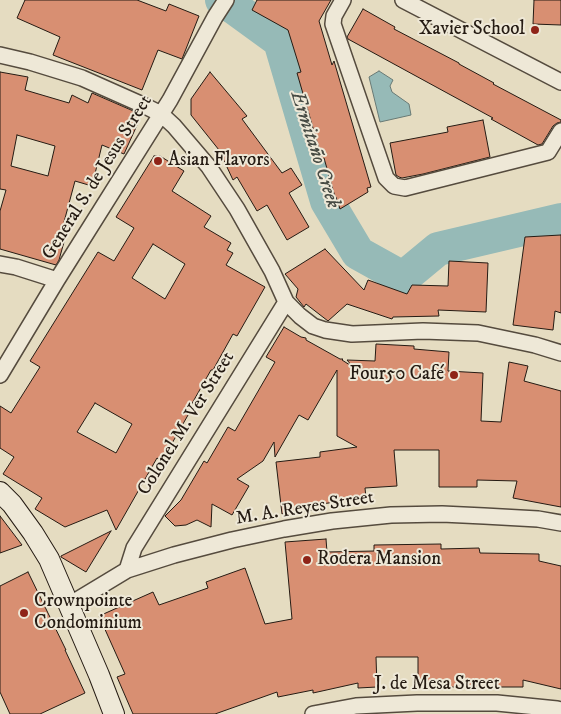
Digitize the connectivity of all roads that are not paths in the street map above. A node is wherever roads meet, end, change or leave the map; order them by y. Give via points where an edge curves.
1 (226, 0) edge
2 (342, 0) edge
3 (404, 0) edge
4 (0, 56) edge
5 (561, 82) edge
6 (161, 114) junction
7 (561, 131) edge
8 (0, 264) edge
9 (57, 280) junction
10 (286, 302) junction
11 (561, 353) edge
12 (0, 375) edge
13 (0, 492) edge
14 (561, 523) edge
15 (127, 570) junction
16 (69, 605) junction
17 (561, 710) edge
18 (114, 714) edge
19 (313, 714) edge

1 - 6 street, General S. de Jesus Street
2 - 7 street via 333,24 386,178 394,186 405,188 548,152
3 - 5 street
4 - 6 street via 82,78
6 - 9 street, General S. de Jesus Street
6 - 10 street via 209,167 237,209
8 - 9 street
9 - 12 street, General S. de Jesus Street
10 - 11 street via 313,326 324,330 352,334 478,333
10 - 15 street, Colonel M. Ver Street via 134,548
13 - 16 street via 12,504 49,559
14 - 15 street, M. A. Reyes Street via 529,518 442,514 332,521 232,540
15 - 16 street, M. A. Reyes Street
16 - 18 street
17 - 19 street, J. de Mesa Street via 497,703 417,703 356,706

